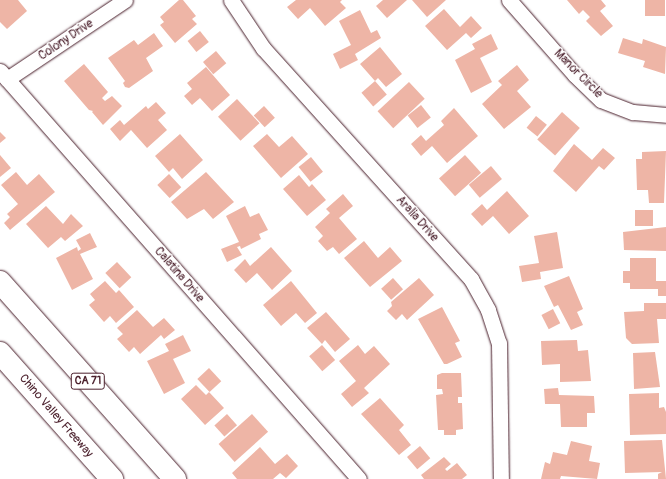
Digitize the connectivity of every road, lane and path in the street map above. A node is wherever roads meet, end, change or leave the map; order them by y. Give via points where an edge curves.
1 (125, 0) edge
2 (231, 0) edge
3 (509, 0) edge
4 (3, 75) edge
5 (666, 115) edge
6 (0, 282) edge
7 (0, 353) edge
8 (112, 479) edge
9 (175, 479) edge
10 (358, 479) edge
11 (501, 479) edge

1 - 4 street, Colony Drive
2 - 11 street, Aralia Drive via 263,48 471,279 488,310 499,343
3 - 5 street, Manor Circle via 575,75 601,100 633,112
4 - 10 street, Calatina Drive
6 - 9 highway, CA 71
7 - 8 highway, Chino Valley Freeway

